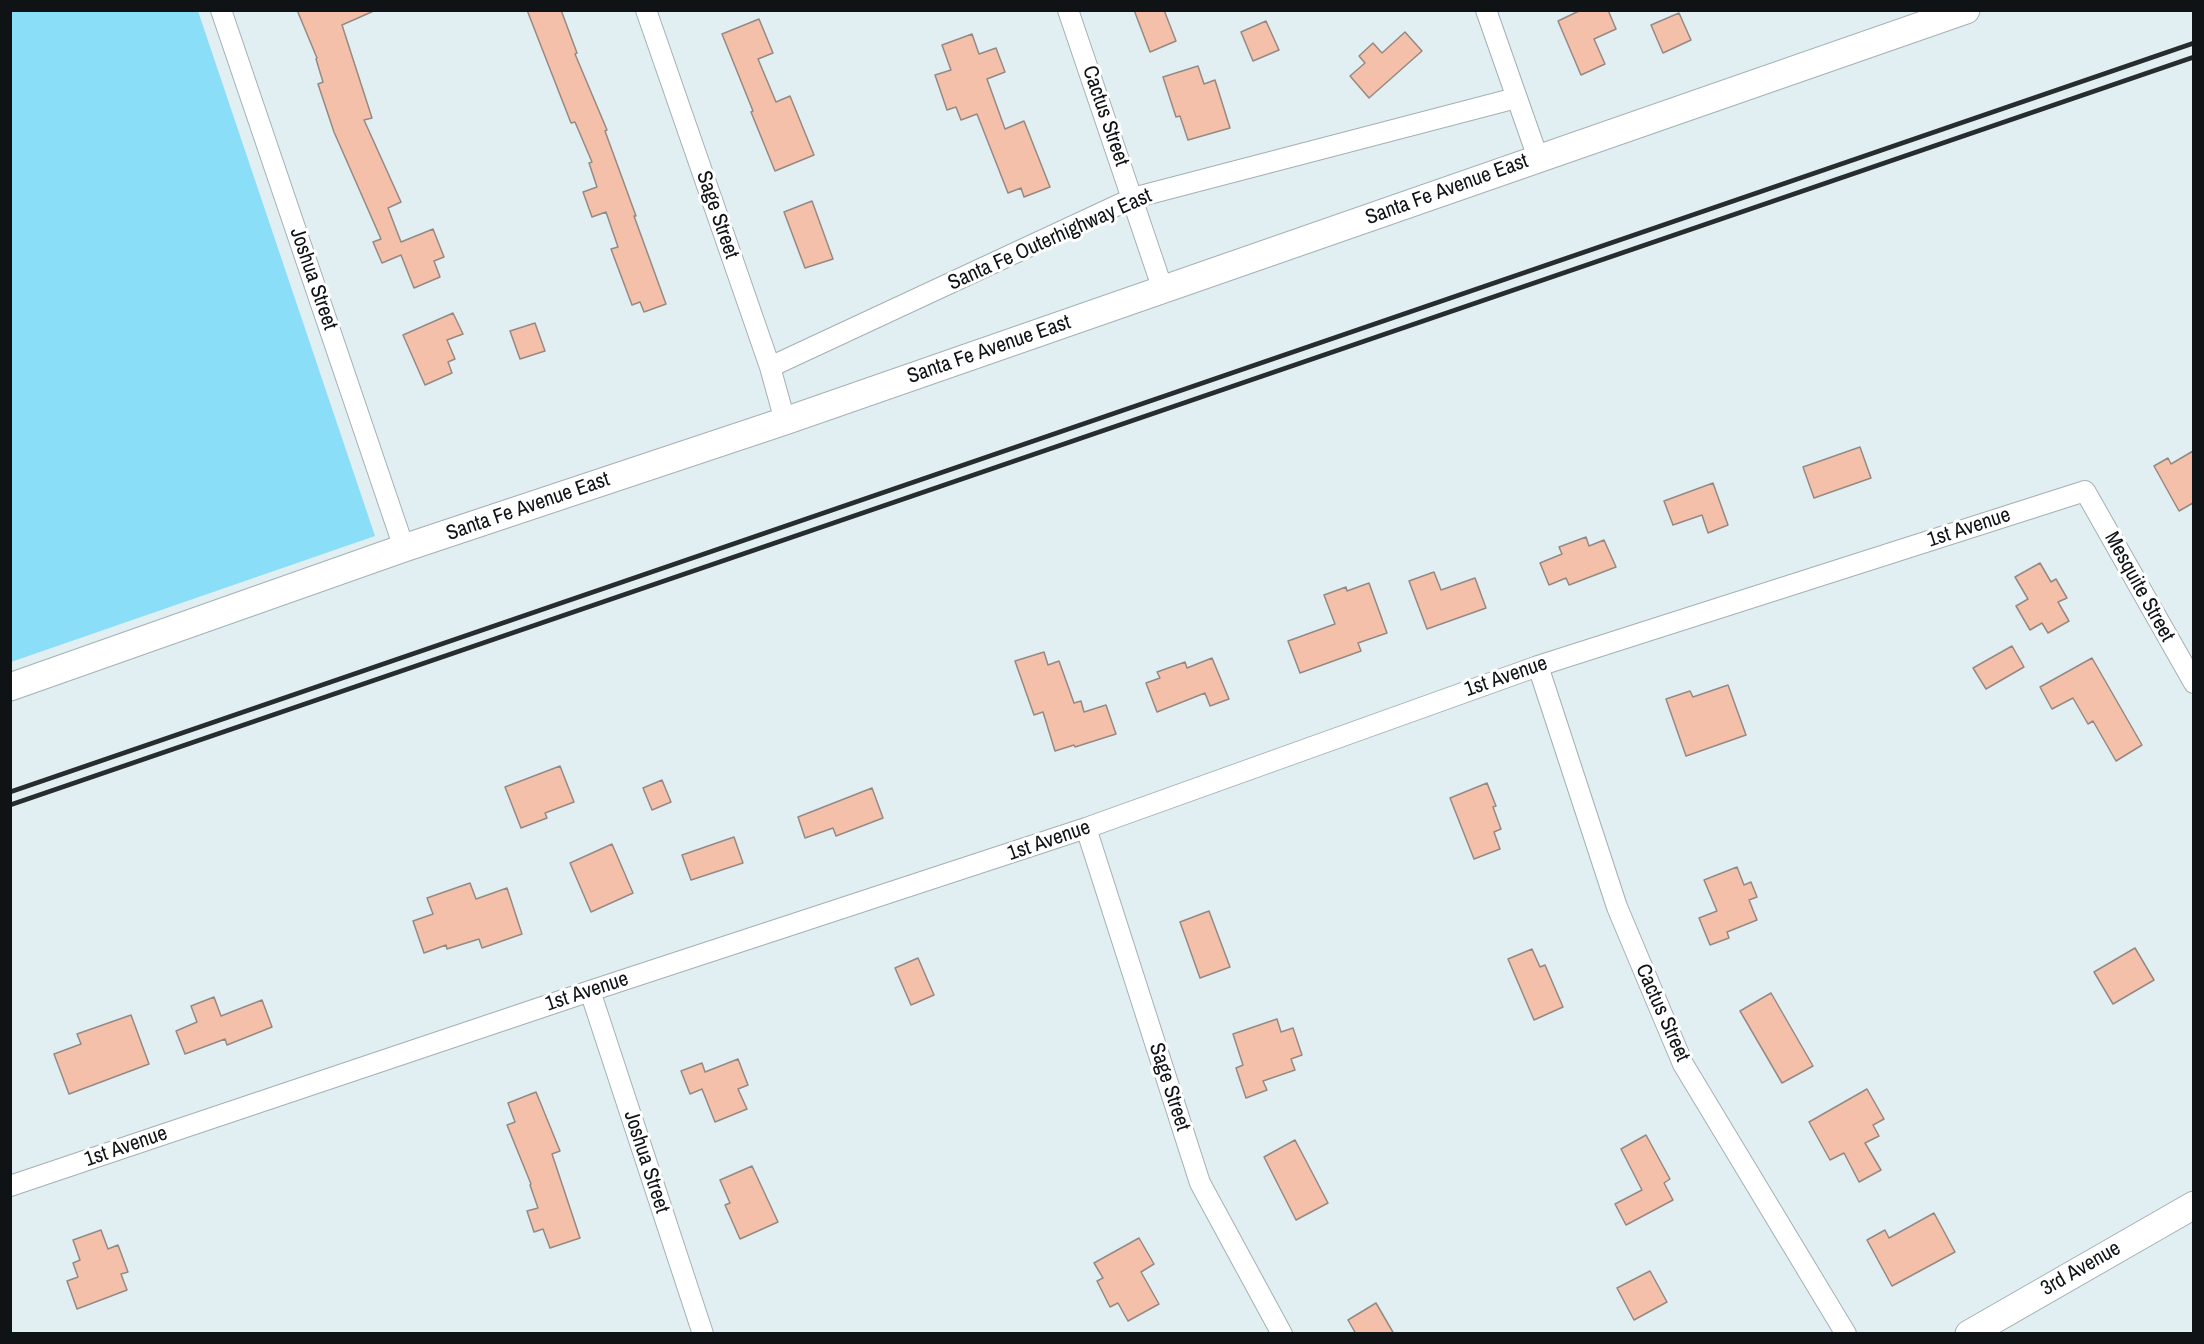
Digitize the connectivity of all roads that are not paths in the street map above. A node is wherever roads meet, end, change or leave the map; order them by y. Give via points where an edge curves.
1 (222, 10) edge
2 (646, 10) edge
3 (1068, 10) edge
4 (1486, 10) edge
5 (1966, 10) edge
6 (1911, 20) edge
7 (1516, 98) junction
8 (1538, 158) junction
9 (1133, 198) junction
10 (1163, 290) junction
11 (770, 367) junction
12 (785, 421) junction
13 (2085, 491) joint
14 (404, 548) junction
15 (1538, 666) junction
16 (2193, 683) edge
17 (10, 687) edge
18 (1086, 828) junction
19 (590, 991) junction
20 (10, 1186) edge
21 (2193, 1204) edge
22 (703, 1334) edge
23 (1282, 1334) edge
24 (1846, 1334) edge
25 (1969, 1334) edge

1 - 14 street, Joshua Street
2 - 11 street, Sage Street
3 - 9 street, Cactus Street
4 - 7 street
5 - 6 street, Santa Fe Avenue East
6 - 8 street, Santa Fe Avenue East
7 - 8 street
7 - 9 street, Santa Fe Outerhighway East
8 - 10 street, Santa Fe Avenue East
9 - 10 street, Cactus Street
9 - 11 street, Santa Fe Outerhighway East
10 - 12 street, Santa Fe Avenue East
11 - 12 street, Sage Street
12 - 14 street, Santa Fe Avenue East
13 - 15 street, 1st Avenue
13 - 16 street, Mesquite Street
14 - 17 street, Santa Fe Avenue East
15 - 18 street, 1st Avenue
15 - 24 street, Cactus Street via 1617,907 1683,1064
18 - 19 street, 1st Avenue
18 - 23 street, Sage Street via 1200,1183
19 - 20 street, 1st Avenue
19 - 22 street, Joshua Street
21 - 25 street, 3rd Avenue

